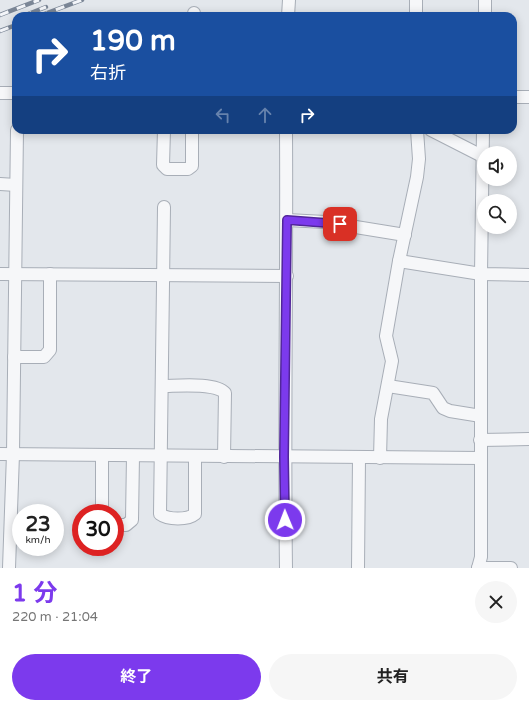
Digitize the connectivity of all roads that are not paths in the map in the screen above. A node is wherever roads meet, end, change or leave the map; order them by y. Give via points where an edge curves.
1 (289, 0) edge
2 (416, 0) edge
3 (486, 0) edge
4 (288, 12) edge
5 (416, 12) edge
6 (485, 12) edge
7 (0, 93) edge
8 (12, 93) edge
9 (517, 97) edge
10 (529, 97) edge
11 (17, 134) edge
12 (164, 134) edge
13 (192, 134) edge
14 (286, 134) edge
15 (417, 134) edge
16 (439, 134) edge
17 (483, 134) edge
18 (482, 146) edge
19 (477, 153) edge
20 (0, 184) edge
21 (16, 184) junction
22 (482, 186) edge
23 (164, 207) dead end
24 (287, 220) junction
25 (405, 235) junction
26 (399, 261) junction
27 (0, 274) edge
28 (15, 274) junction
29 (50, 274) junction
30 (163, 274) junction
31 (481, 274) junction
32 (529, 275) edge
33 (287, 276) junction
34 (14, 357) junction
35 (162, 386) junction
36 (388, 386) junction
37 (481, 416) junction
38 (529, 439) edge
39 (480, 440) junction
40 (0, 454) edge
41 (13, 454) junction
42 (102, 456) junction
43 (133, 456) junction
44 (162, 456) junction
45 (195, 457) junction
46 (224, 457) junction
47 (284, 457) junction
48 (359, 458) junction
49 (380, 458) junction
50 (480, 458) junction
51 (102, 504) edge
52 (124, 525) edge
53 (9, 568) edge
54 (286, 568) edge
55 (358, 568) edge
56 (478, 568) edge
57 (511, 568) edge

1 - 4 street
2 - 5 street
3 - 6 street
7 - 8 street
9 - 10 street
11 - 21 street
12 - 13 street via 163,165 167,169 174,169 192,166
14 - 24 street
15 - 25 street via 417,177
16 - 19 street
17 - 18 street
20 - 21 street
21 - 28 street
22 - 31 street
23 - 30 street
24 - 25 street via 325,222
24 - 33 street
25 - 26 street
26 - 31 street
26 - 36 street via 386,336 392,361
27 - 28 street
28 - 29 street
28 - 34 street
29 - 30 street
29 - 34 street via 50,350 44,357
30 - 33 street
30 - 35 street
31 - 32 street
31 - 37 street
33 - 47 street
34 - 41 street
35 - 44 street
35 - 46 street via 213,387 225,393
36 - 37 street via 424,391 433,394 443,408
36 - 49 street via 381,419
37 - 39 street
38 - 39 street
39 - 50 street
40 - 41 street
41 - 42 street
41 - 53 street
42 - 43 street
42 - 51 street
43 - 44 street
43 - 52 street via 132,520
44 - 45 street
44 - 45 street via 160,514 164,518 191,517 195,514
45 - 46 street
46 - 47 street
47 - 48 street
47 - 54 street
48 - 49 street
48 - 55 street
49 - 50 street
50 - 56 street via 481,557
56 - 57 street

